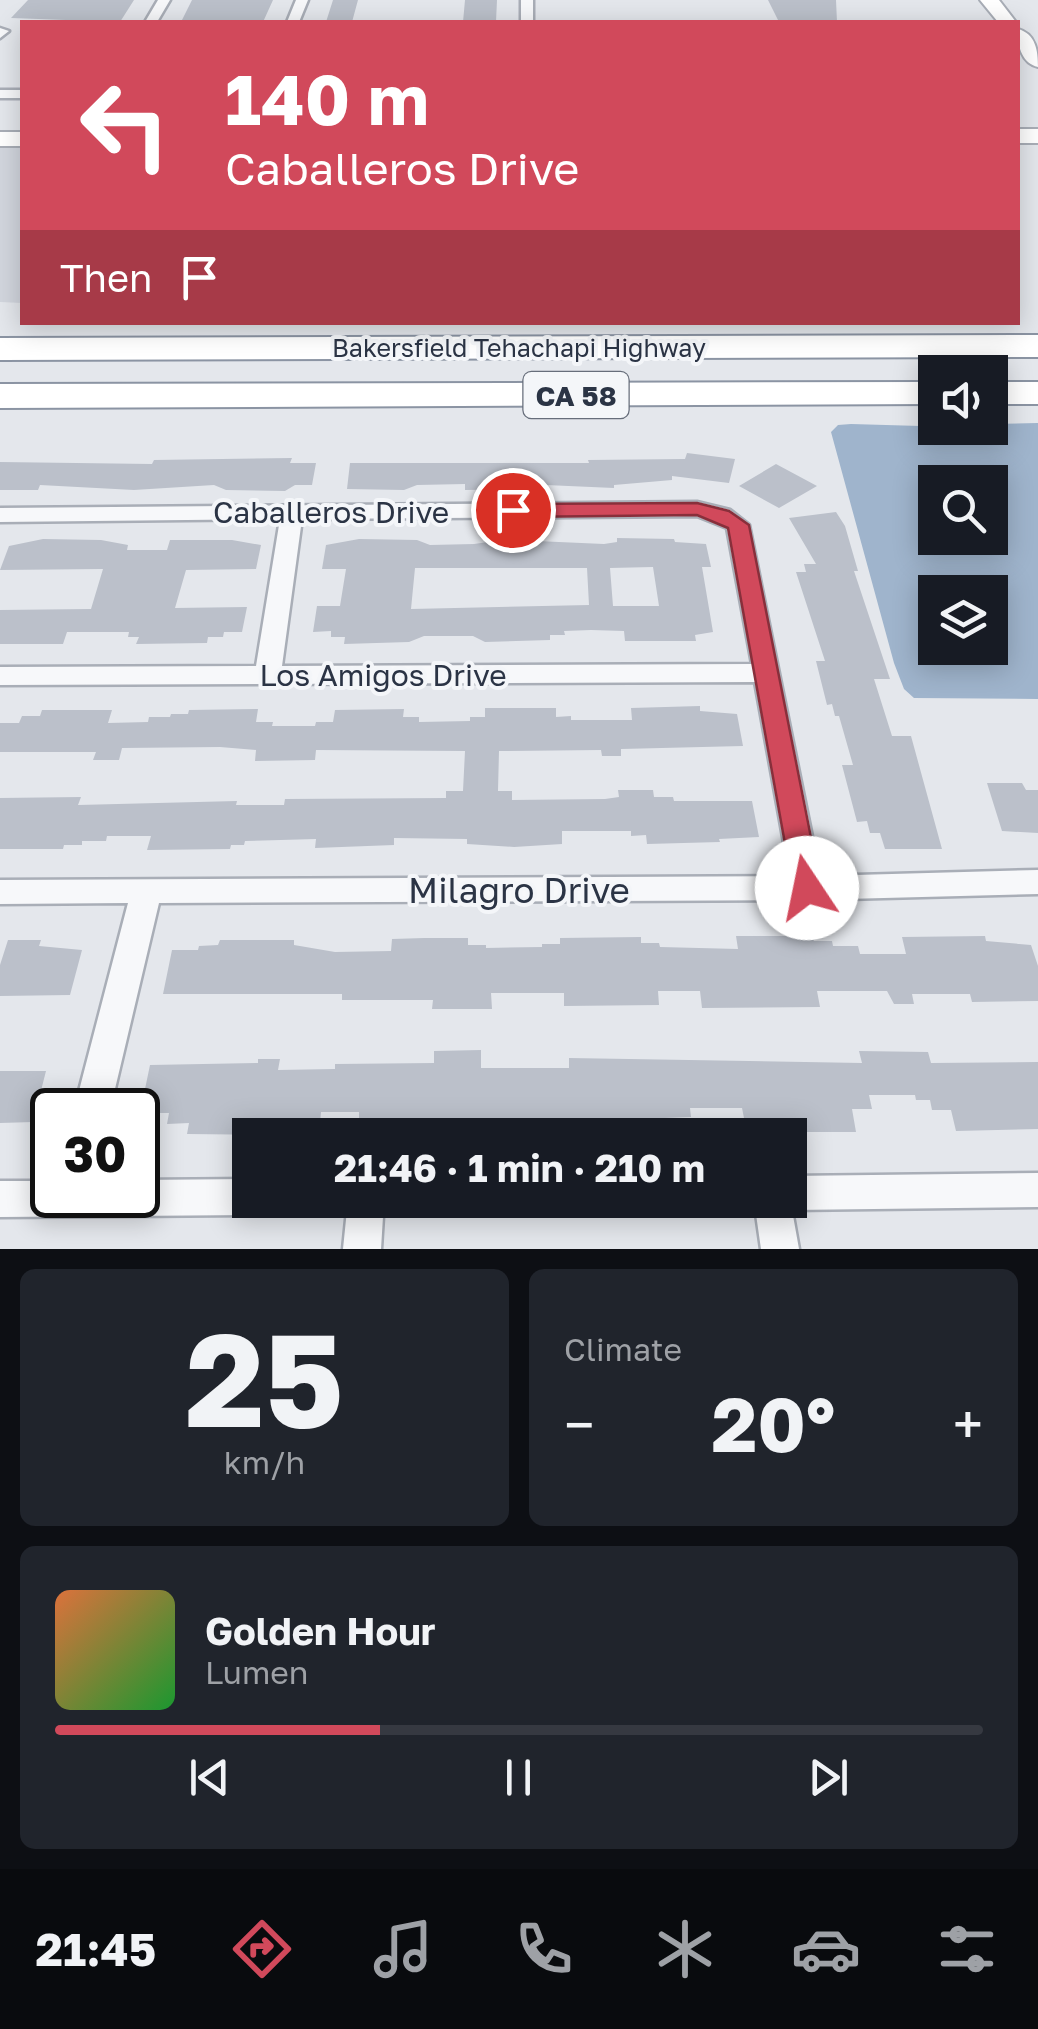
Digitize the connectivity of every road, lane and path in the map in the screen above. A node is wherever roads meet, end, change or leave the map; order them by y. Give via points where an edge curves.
1 (989, 0) edge
2 (1005, 20) edge
3 (1020, 38) edge
4 (1038, 61) edge
5 (48, 325) edge
6 (1038, 346) edge
7 (459, 347) junction
8 (0, 349) edge
9 (1008, 393) edge
10 (1038, 393) edge
11 (918, 394) edge
12 (0, 396) edge
13 (218, 396) junction
14 (0, 409) edge
15 (292, 512) junction
16 (0, 515) edge
17 (766, 673) junction
18 (268, 675) junction
19 (0, 676) edge
20 (1038, 882) edge
21 (807, 888) junction
22 (147, 891) junction
23 (0, 892) edge
24 (98, 1088) edge
25 (1038, 1190) edge
26 (807, 1193) edge
27 (160, 1197) edge
28 (232, 1197) edge
29 (30, 1198) edge
30 (0, 1199) edge
31 (365, 1218) edge
32 (775, 1218) edge
33 (362, 1249) edge
34 (780, 1249) edge

1 - 2 street
3 - 4 street
5 - 7 highway
6 - 7 highway, Bakersfield Tehachapi Highway / CA 58
7 - 8 highway, Bakersfield Tehachapi Highway / CA 58
9 - 10 highway
11 - 13 highway, Bakersfield Tehachapi Highway / CA 58
12 - 13 highway, Bakersfield Tehachapi Highway / CA 58
13 - 14 highway
15 - 16 street, Caballeros Drive
15 - 17 street, Caballeros Drive via 697,509 722,515 738,525
15 - 18 street
17 - 18 street, Los Amigos Drive
17 - 21 street
18 - 19 street, Los Amigos Drive
20 - 21 street, Milagro Drive
21 - 22 street, Milagro Drive
22 - 23 street, Milagro Drive
22 - 24 street
25 - 26 street
27 - 28 street
29 - 30 street
31 - 33 street
32 - 34 street

